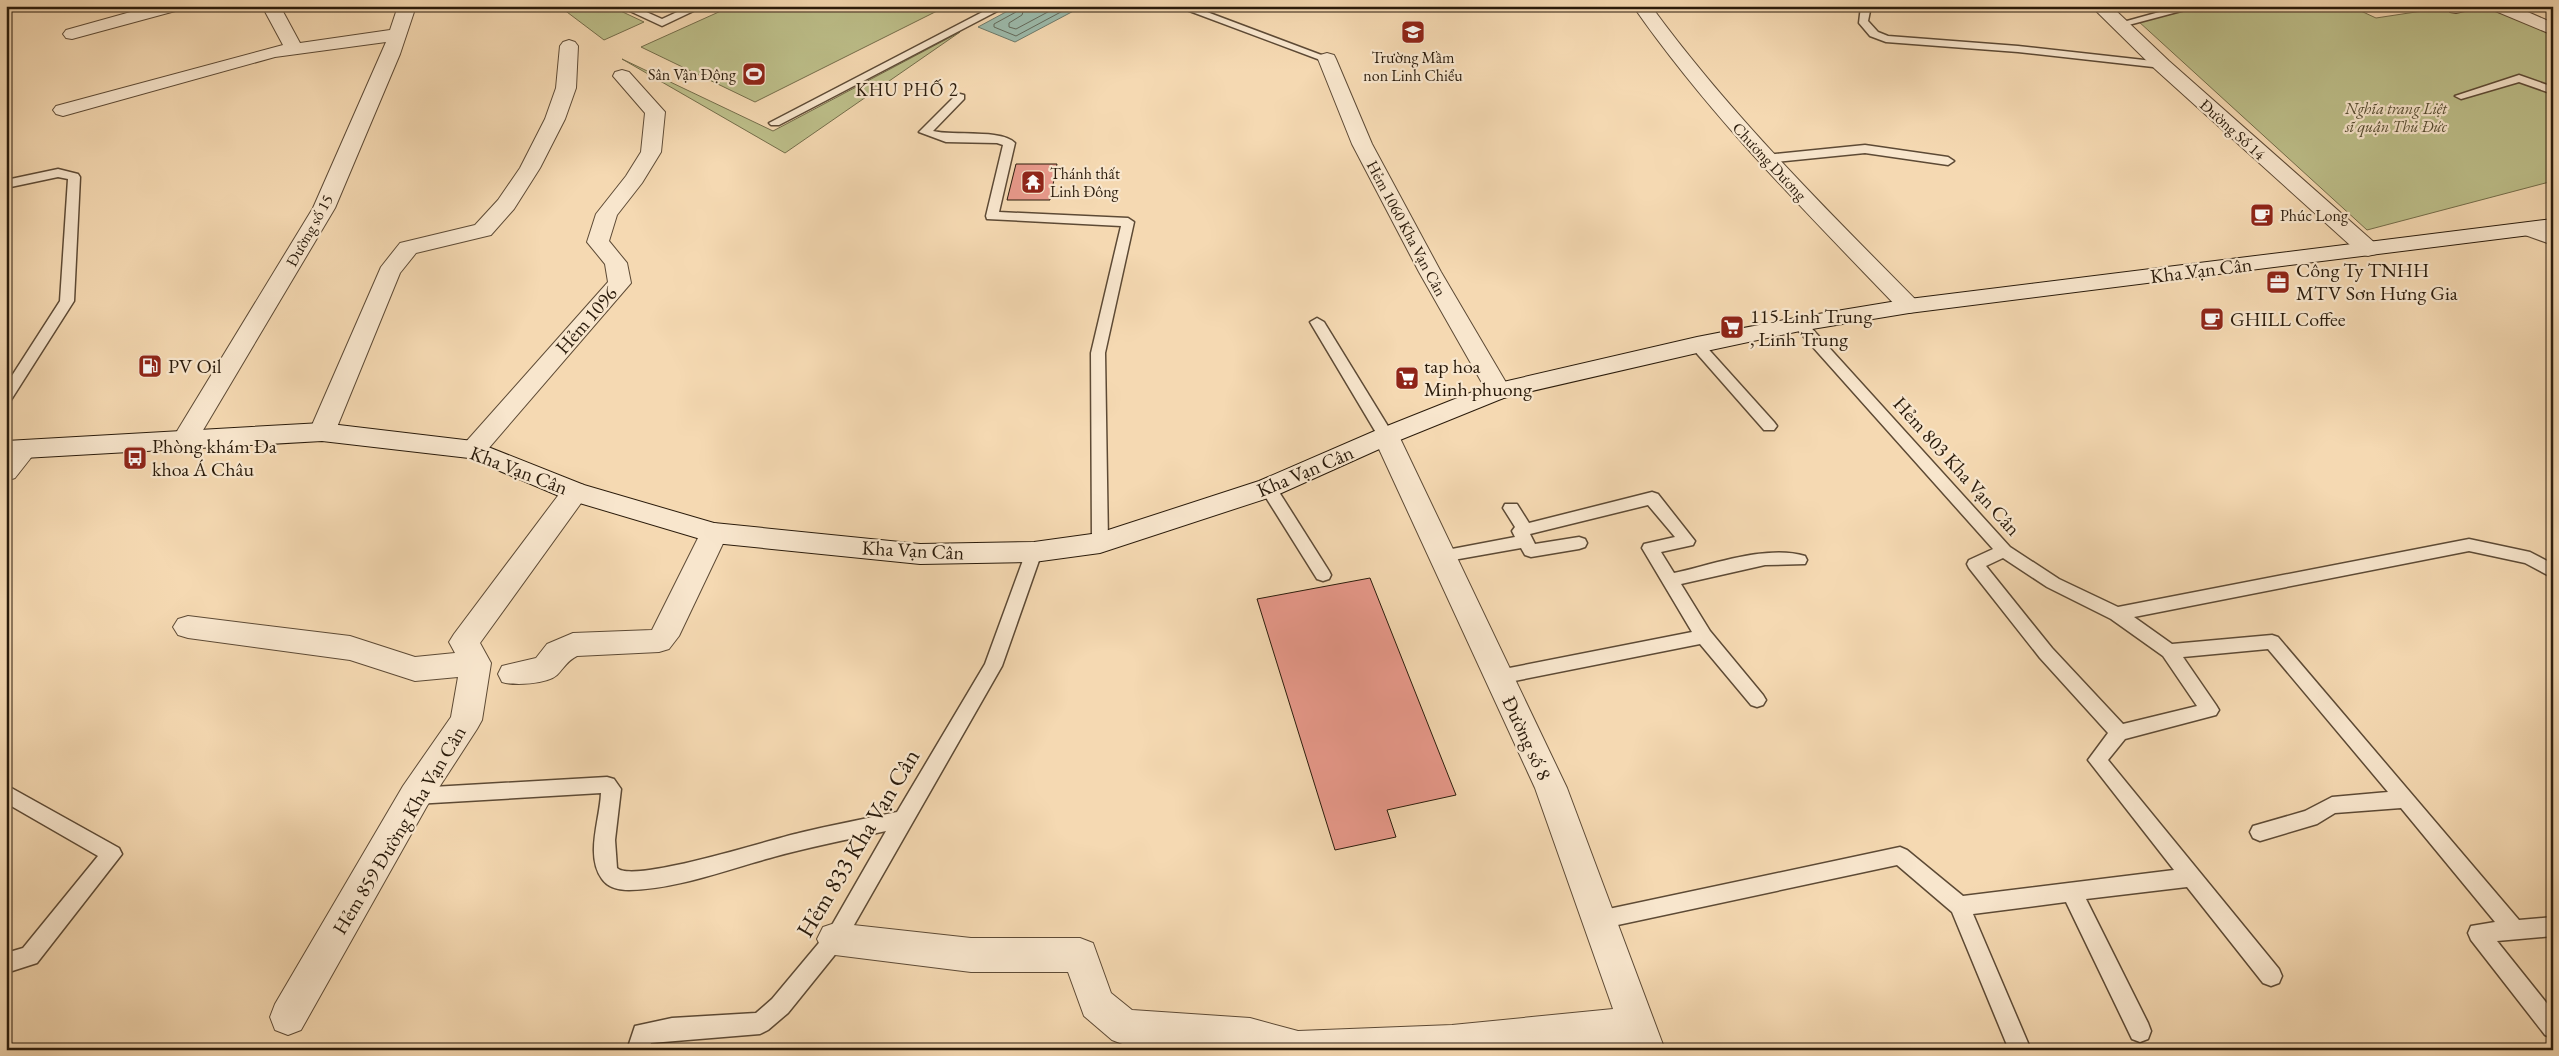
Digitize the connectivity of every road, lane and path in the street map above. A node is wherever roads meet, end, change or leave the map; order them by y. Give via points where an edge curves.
1 (173, 6) edge
2 (271, 6) edge
3 (407, 6) edge
4 (624, 6) edge
5 (699, 6) edge
6 (1002, 6) edge
7 (1180, 6) edge
8 (1642, 6) edge
9 (1866, 6) edge
10 (2100, 6) edge
11 (2195, 6) edge
12 (2499, 6) edge
13 (2121, 24) junction
14 (2553, 30) edge
15 (72, 34) dead end
16 (395, 35) junction
17 (568, 46) dead end
18 (294, 49) junction
19 (1327, 59) joint
20 (2162, 65) junction
21 (622, 76) dead end
22 (2553, 91) edge
23 (2461, 96) dead end
24 (960, 97) dead end
25 (63, 110) dead end
26 (776, 123) dead end
27 (1766, 159) junction
28 (1948, 161) dead end
29 (6, 184) edge
30 (2546, 231) edge
31 (2368, 249) junction
32 (1910, 306) junction
33 (1317, 322) dead end
34 (1800, 324) junction
35 (1697, 346) junction
36 (1499, 391) junction
37 (6, 397) edge
38 (1769, 426) dead end
39 (322, 432) junction
40 (1386, 436) junction
41 (184, 441) junction
42 (15, 450) edge
43 (473, 450) junction
44 (6, 472) edge
45 (1268, 488) junction
46 (575, 492) junction
47 (1511, 508) dead end
48 (714, 534) junction
49 (1526, 536) junction
50 (1100, 543) junction
51 (1579, 543) dead end
52 (1034, 552) junction
53 (2004, 552) junction
54 (1442, 556) junction
55 (1799, 560) dead end
56 (2553, 572) edge
57 (1323, 574) dead end
58 (1670, 580) junction
59 (2117, 614) junction
60 (188, 627) dead end
61 (1704, 636) junction
62 (2169, 651) junction
63 (476, 663) junction
64 (513, 674) dead end
65 (1499, 677) junction
66 (1757, 700) dead end
67 (2120, 732) junction
68 (6, 793) edge
69 (415, 796) junction
70 (2406, 799) junction
71 (903, 819) junction
72 (2260, 832) dead end
73 (2192, 877) junction
74 (2072, 892) junction
75 (1960, 906) junction
76 (1599, 920) junction
77 (2553, 926) edge
78 (2512, 928) junction
79 (835, 939) junction
80 (6, 963) edge
81 (2271, 976) dead end
82 (288, 1017) dead end
83 (2553, 1028) edge
84 (2140, 1031) dead end
85 (1642, 1037) edge
86 (638, 1050) edge
87 (2020, 1050) edge

1 - 15 street
2 - 18 street
3 - 16 street, Đường số 15
4 - 5 lane via 662,23
6 - 26 lane
7 - 19 lane
8 - 27 street, Chương Dương via 1675,54
9 - 20 lane via 1863,21 1874,34 1886,39
10 - 13 street, Đường Số 14
11 - 13 lane
12 - 14 street
13 - 20 street, Đường Số 14
16 - 18 street
16 - 41 street, Đường số 15 via 390,54 324,208
17 - 39 street via 566,88 555,119 525,175 483,230 408,248 389,272
18 - 25 street
19 - 36 street, Hẻm 1060 Kha Vạn Cân via 1362,144 1430,272
20 - 31 street, Đường Số 14
21 - 43 street, Hẻm 1096 via 655,112 651,152 635,179 607,214 598,242 616,263 620,283
22 - 23 lane via 2519,78
24 - 50 lane via 925,132 946,138 999,139 1009,143 992,216 1128,222 1098,353
27 - 28 lane via 1864,148
27 - 32 street, Chương Dương
29 - 37 lane via 58,173 74,177 66,301
30 - 31 street, Kha Vạn Cân
31 - 32 street, Kha Vạn Cân
32 - 34 street, Kha Vạn Cân
33 - 40 lane
34 - 35 street, Kha Vạn Cân
34 - 53 lane, Hẻm 803 Kha Vạn Cân
35 - 36 street, Kha Vạn Cân
35 - 38 lane
36 - 40 street, Kha Vạn Cân
39 - 41 street, Kha Vạn Cân
39 - 43 street, Kha Vạn Cân
40 - 45 street, Kha Vạn Cân
40 - 54 street, Đường số 8
41 - 42 street, Kha Vạn Cân
42 - 44 street
43 - 46 street, Kha Vạn Cân
45 - 50 street, Kha Vạn Cân
45 - 57 lane
46 - 48 street, Kha Vạn Cân
46 - 63 street via 464,642
47 - 49 lane
48 - 52 street, Kha Vạn Cân via 920,554
48 - 64 street via 659,641 574,645 558,652 545,668
49 - 51 lane via 1531,551
49 - 54 lane
49 - 58 lane via 1652,498 1687,541 1650,548
50 - 52 street, Kha Vạn Cân
52 - 71 lane, Hẻm 833 Kha Vạn Cân via 993,666
53 - 59 lane, Hẻm 803 Kha Vạn Cân via 2053,583
53 - 67 lane via 1975,564 2046,653
54 - 65 street, Đường số 8
55 - 58 lane via 1765,560
56 - 59 lane via 2530,558 2469,545
58 - 61 lane
59 - 62 lane, Hẻm 803 Kha Vạn Cân
60 - 63 street via 350,648 415,668
61 - 65 lane
61 - 66 lane
62 - 67 lane, Hẻm 803 Kha Vạn Cân via 2210,710
62 - 70 lane via 2272,642
63 - 69 street, Hẻm 859 Đường Kha Vạn Cân via 466,720
65 - 76 street, Đường số 8 via 1551,788
67 - 73 lane via 2097,760
68 - 80 lane via 112,854 30,956
69 - 71 lane via 607,785 612,796 605,839 607,871 615,879 633,881 680,873
69 - 82 street, Hẻm 859 Đường Kha Vạn Cân
70 - 72 lane via 2332,805 2310,818
70 - 78 lane
71 - 79 lane, Hẻm 833 Kha Vạn Cân
73 - 74 lane
73 - 81 lane
74 - 75 lane
74 - 84 lane
75 - 76 lane via 1900,856
75 - 87 lane
76 - 85 street, Đường số 8
77 - 78 lane
78 - 83 lane via 2478,933
79 - 85 street via 971,955 1080,955 1097,1004 1125,1027 1250,1036 1298,1049
79 - 86 lane, Hẻm 833 Kha Vạn Cân via 780,1006 760,1023 643,1034

